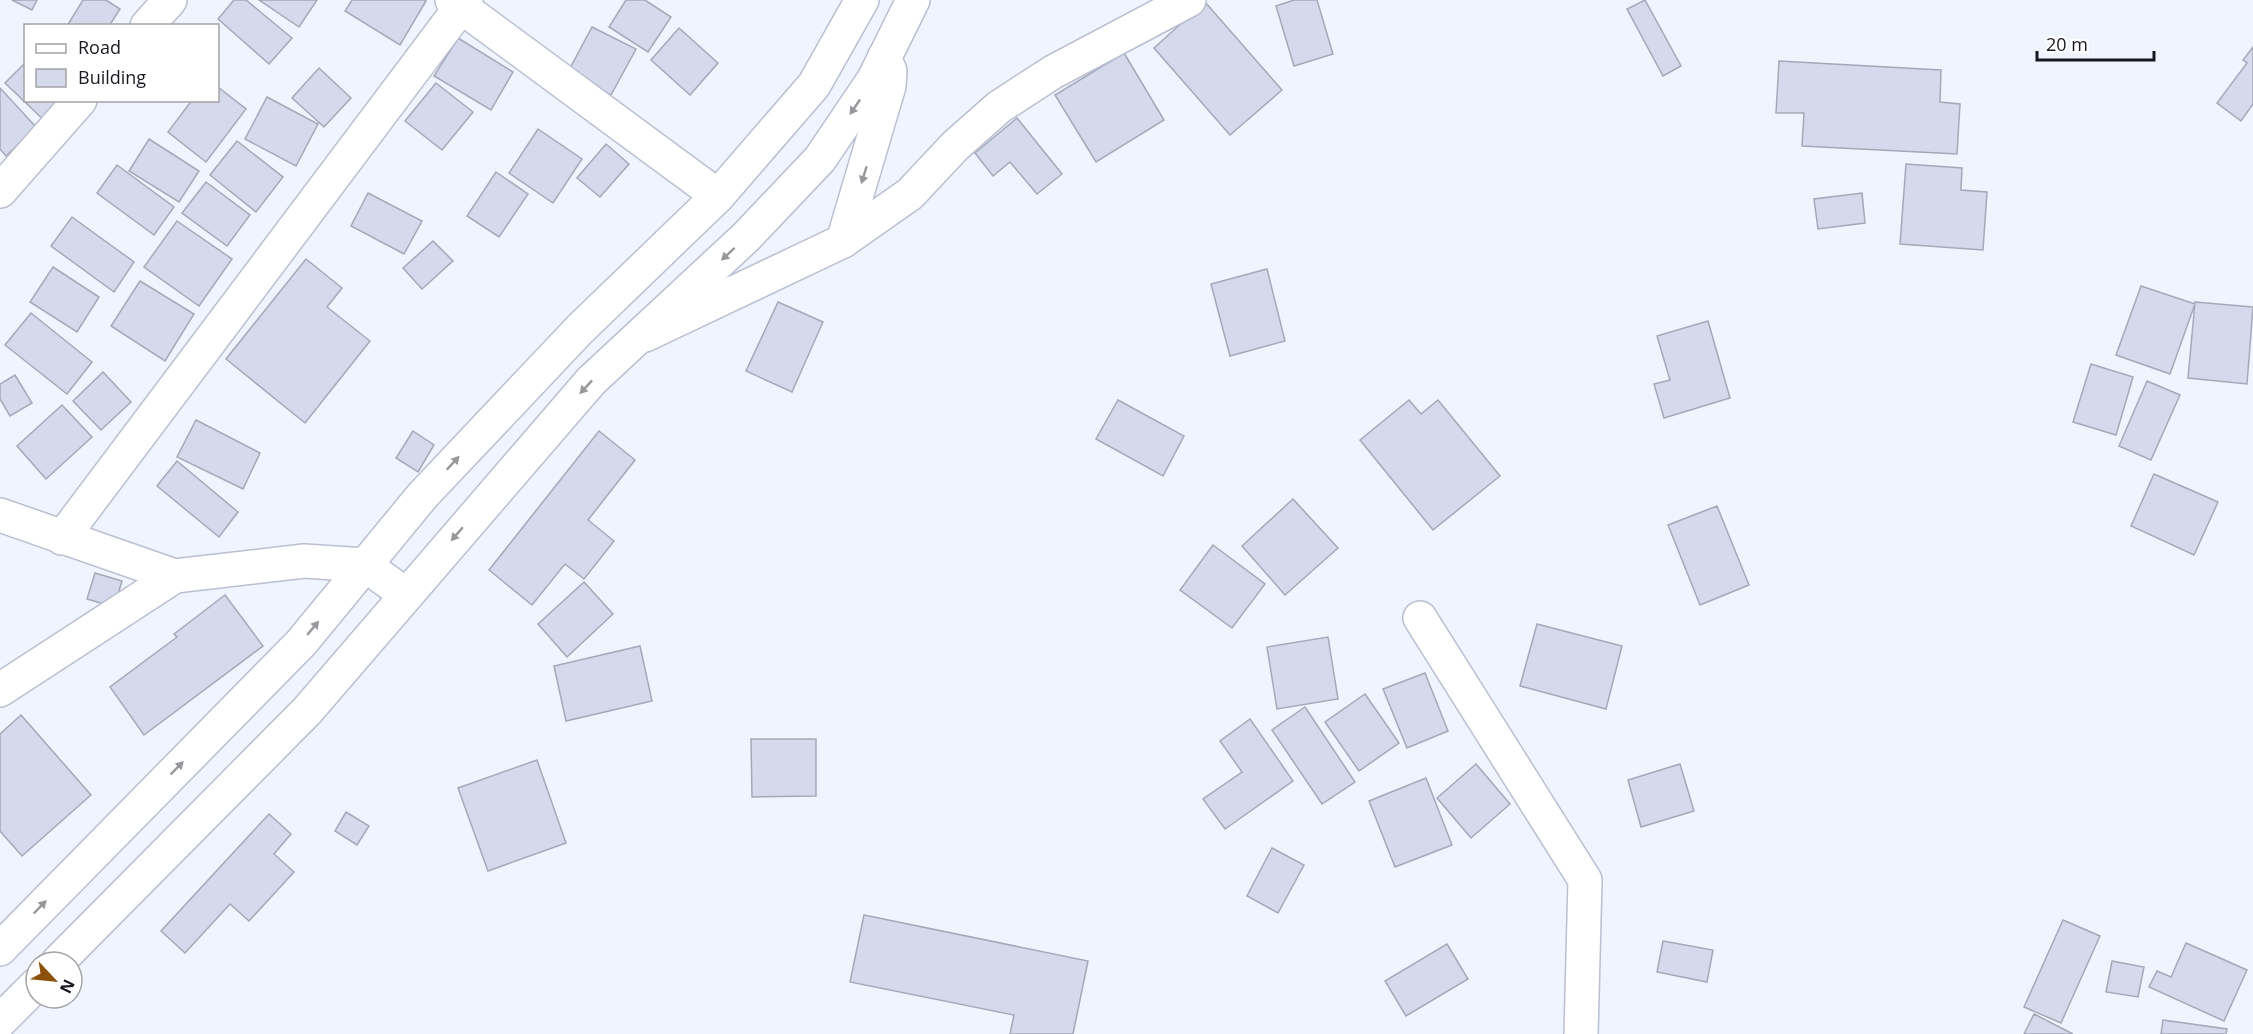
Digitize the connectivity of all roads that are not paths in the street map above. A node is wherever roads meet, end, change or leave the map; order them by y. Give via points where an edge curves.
1 (170, 0) edge
2 (861, 0) edge
3 (913, 0) edge
4 (1189, 0) edge
5 (459, 2) edge
6 (149, 24) edge
7 (884, 58) junction
8 (78, 102) edge
9 (0, 191) edge
10 (718, 196) junction
11 (843, 241) junction
12 (638, 339) junction
13 (492, 422) junction
14 (523, 457) junction
15 (0, 515) edge
16 (62, 538) junction
17 (366, 565) junction
18 (175, 576) junction
19 (405, 594) junction
20 (1420, 618) dead end
21 (0, 690) edge
22 (0, 949) edge
23 (70, 950) edge
24 (24, 997) edge
25 (0, 1021) edge
26 (1581, 1034) edge

1 - 6 street
2 - 10 street via 814,85
3 - 7 street
4 - 11 street via 1053,72 999,107 910,194
5 - 10 street
5 - 16 street
7 -> 11 street via 890,71 889,86
7 -> 12 street via 820,159 746,237
8 - 9 street
10 - 13 street via 580,329
11 - 12 street
12 -> 14 street via 591,381
13 - 14 street
17 -> 13 street via 423,495
14 -> 19 street
15 - 16 street
16 - 18 street
17 - 18 street via 304,561
17 - 19 street
22 -> 17 street via 301,643
18 - 21 street
19 - 23 street via 307,711
20 - 26 street via 1585,880
24 - 25 street

